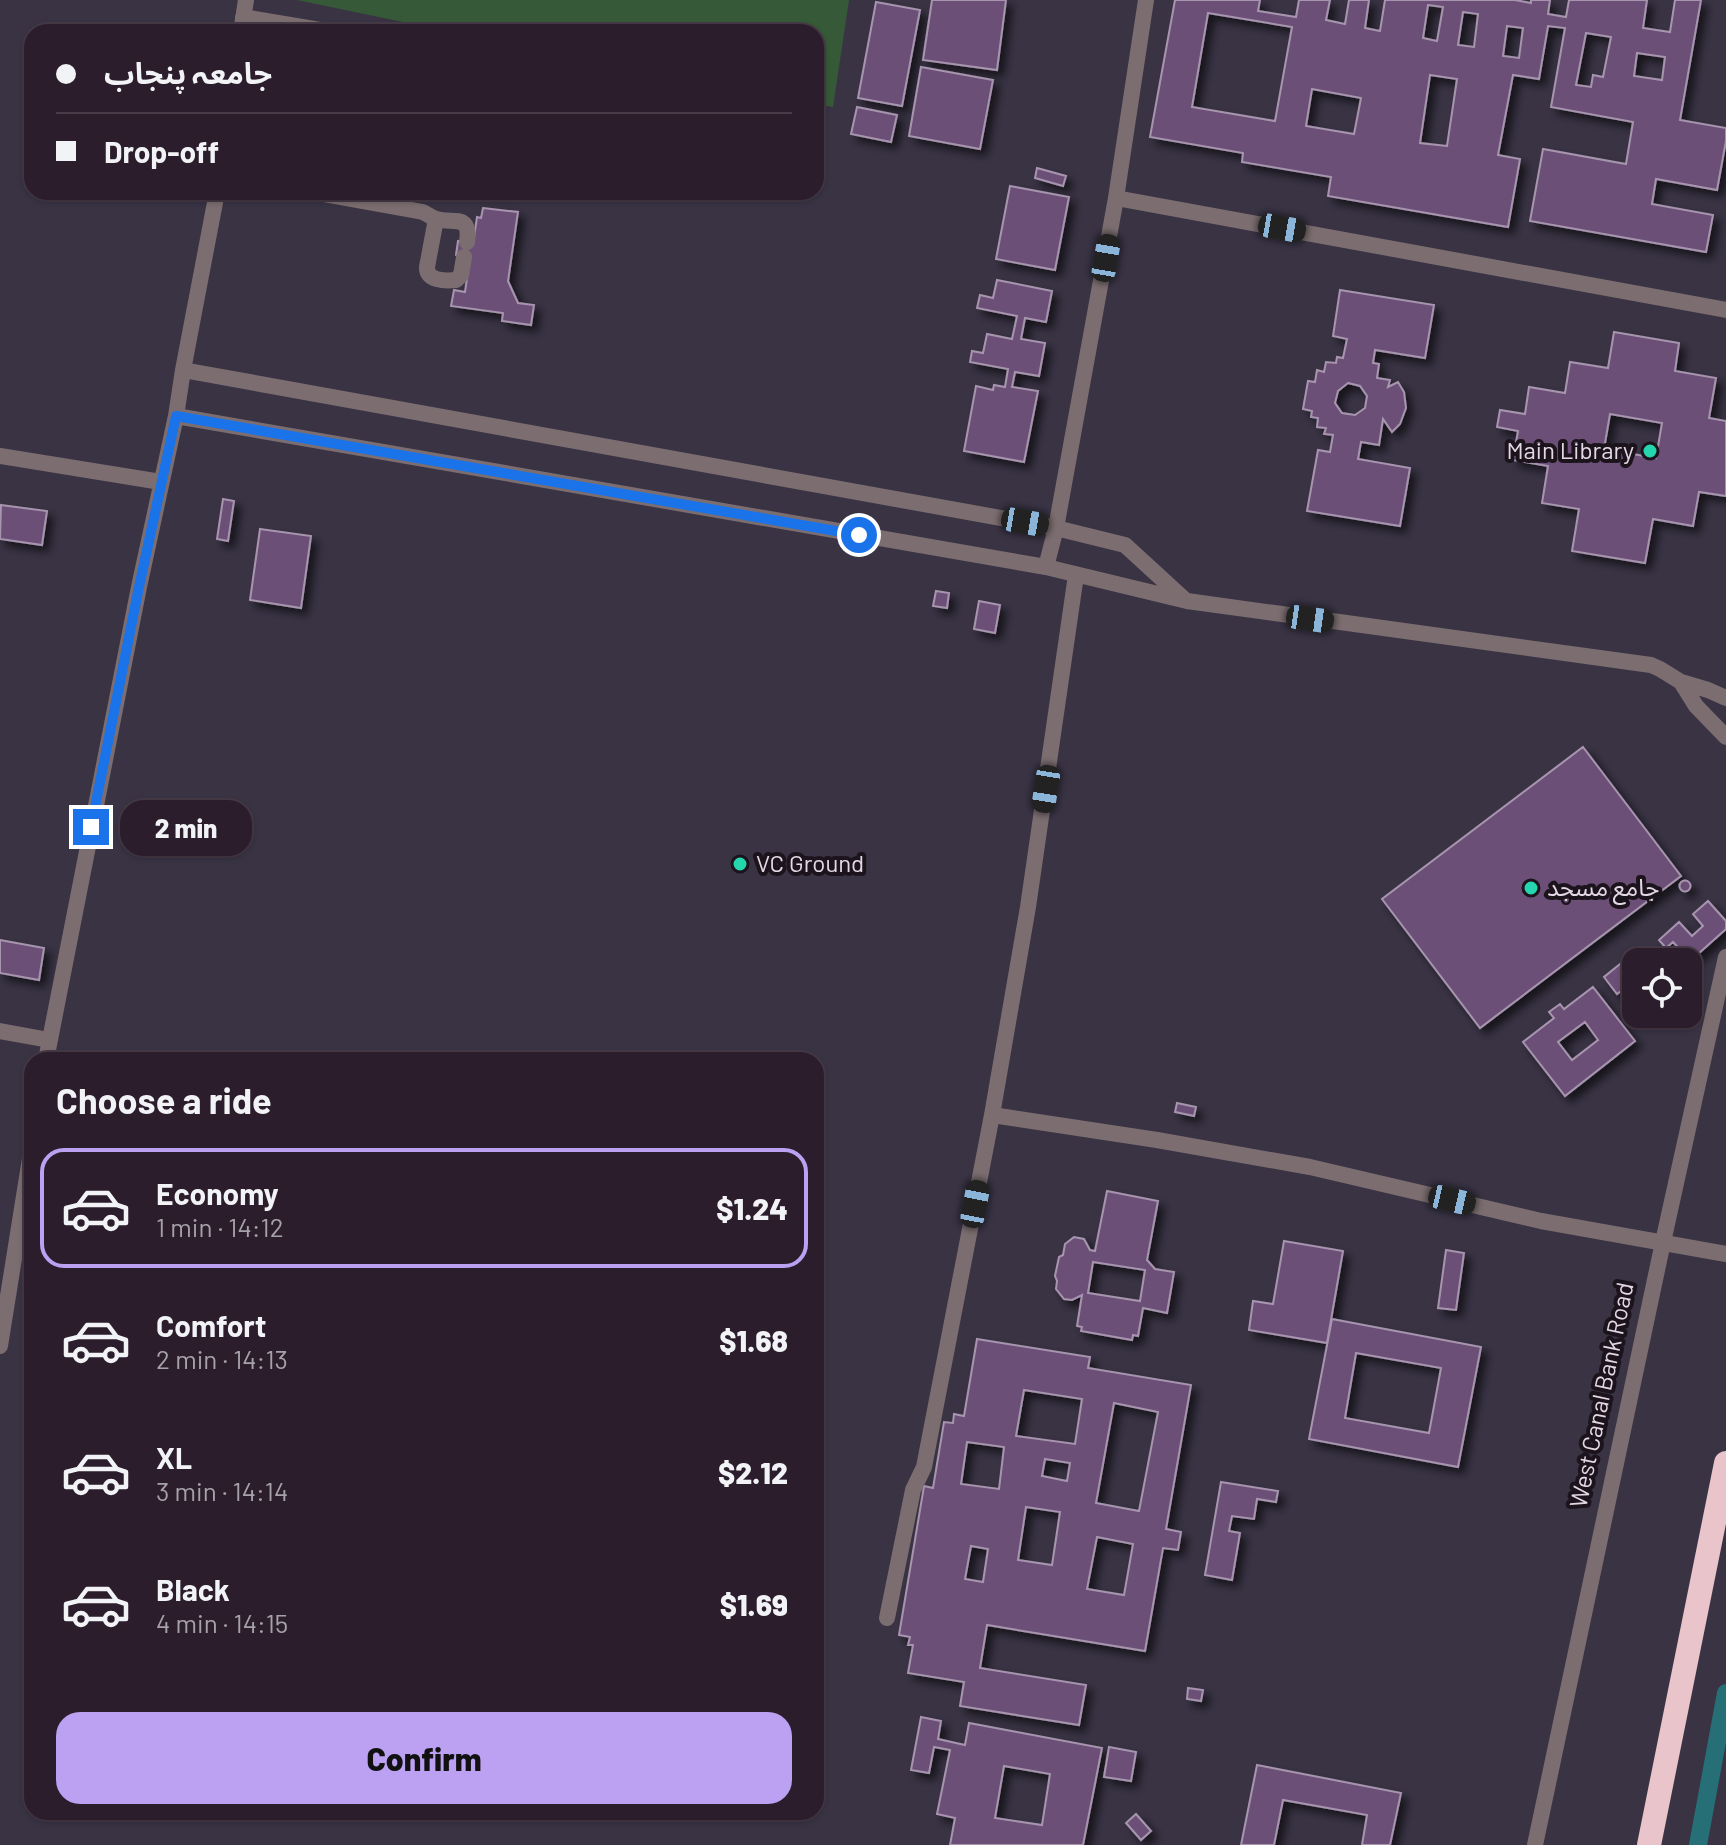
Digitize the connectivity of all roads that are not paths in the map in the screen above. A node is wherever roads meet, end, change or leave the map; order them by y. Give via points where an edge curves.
1 (1146, 0) edge
2 (243, 16) edge
3 (288, 24) edge
4 (1116, 198) junction
5 (215, 200) edge
6 (356, 200) edge
7 (436, 219) junction
8 (1726, 310) edge
9 (183, 370) junction
10 (176, 416) junction
11 (0, 456) edge
12 (161, 482) junction
13 (1056, 528) junction
14 (1046, 567) junction
15 (1076, 575) junction
16 (1187, 601) junction
17 (1681, 682) junction
18 (1726, 698) edge
19 (1726, 737) edge
20 (1726, 957) edge
21 (0, 1031) edge
22 (49, 1040) junction
23 (47, 1052) edge
24 (992, 1115) junction
25 (24, 1194) edge
26 (1663, 1242) junction
27 (1726, 1254) edge
28 (0, 1339) edge
29 (0, 1346) edge
30 (1726, 1463) edge
31 (887, 1618) dead end
32 (1535, 1845) edge
33 (1649, 1845) edge

1 - 4 street
2 - 3 street
4 - 8 street
4 - 13 street
5 - 9 street
6 - 7 street
7 - 7 street via 427,272 433,278 456,280 468,230 464,223
9 - 10 street
9 - 13 street
10 - 12 street
10 - 14 street
11 - 12 street
12 - 22 street
13 - 14 street
13 - 16 street via 1125,545
14 - 15 street
15 - 16 street
15 - 24 street
16 - 17 street via 1651,665
17 - 18 street
17 - 19 street
20 - 26 street, West Canal Bank Road
21 - 22 street
22 - 23 street
24 - 26 street via 1321,1169 1541,1221
24 - 31 street via 924,1467 913,1490
25 - 28 street
26 - 27 street
26 - 32 street, West Canal Bank Road
28 - 29 street
30 - 33 highway

